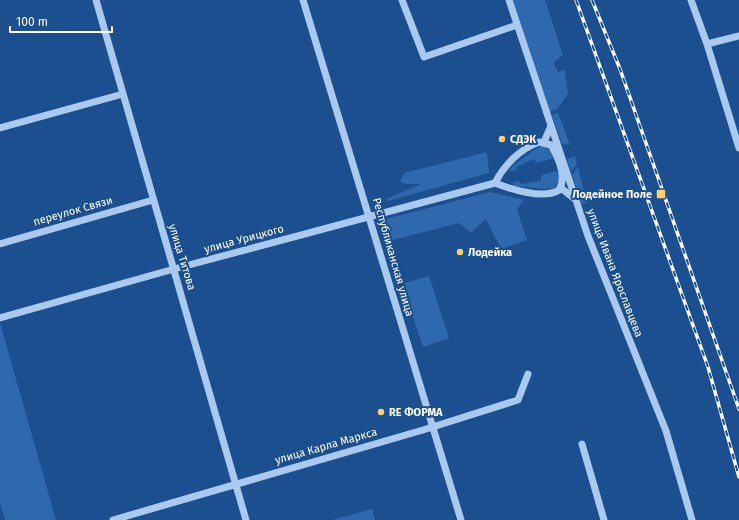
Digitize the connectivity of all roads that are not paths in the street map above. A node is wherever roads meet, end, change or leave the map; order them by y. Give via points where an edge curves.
1 (96, 0) edge
2 (303, 0) edge
3 (402, 0) edge
4 (509, 0) edge
5 (691, 0) edge
6 (518, 25) junction
7 (739, 36) edge
8 (706, 44) junction
9 (123, 94) junction
10 (551, 126) junction
11 (0, 128) edge
12 (544, 142) junction
13 (739, 148) edge
14 (495, 183) junction
15 (561, 188) junction
16 (153, 200) junction
17 (576, 200) junction
18 (369, 216) junction
19 (0, 244) edge
20 (174, 268) junction
21 (0, 318) edge
22 (528, 374) dead end
23 (432, 427) junction
24 (582, 444) dead end
25 (236, 484) junction
26 (688, 506) junction
27 (113, 520) edge
28 (246, 520) edge
29 (461, 520) edge
30 (604, 520) edge
31 (685, 520) edge
32 (692, 520) edge

1 - 9 street, улица Титова
2 - 18 street, Республиканская улица
3 - 6 street via 424,57
4 - 6 street, улица Ивана Ярославцева
5 - 8 street
6 - 10 street, улица Ивана Ярославцева
7 - 8 street
8 - 13 street
9 - 11 street
9 - 16 street, улица Титова
10 - 12 street
10 - 17 street, улица Ивана Ярославцева
12 - 14 street via 532,144 507,164
12 - 15 street via 551,145 555,153 562,174
14 - 15 street via 516,190 550,194
14 - 18 street, улица Урицкого
15 - 17 street
16 - 19 street, переулок Связи
16 - 20 street, улица Титова
17 - 26 street, улица Ивана Ярославцева via 666,431
18 - 20 street, улица Урицкого
18 - 23 street, Республиканская улица
20 - 21 street, улица Урицкого
20 - 25 street, улица Титова
22 - 23 street, улица Карла Маркса via 518,400
23 - 25 street, улица Карла Маркса
23 - 29 street, Республиканская улица
24 - 30 street
25 - 27 street, улица Карла Маркса
25 - 28 street, улица Титова
26 - 31 street
26 - 32 street, улица Ивана Ярославцева

